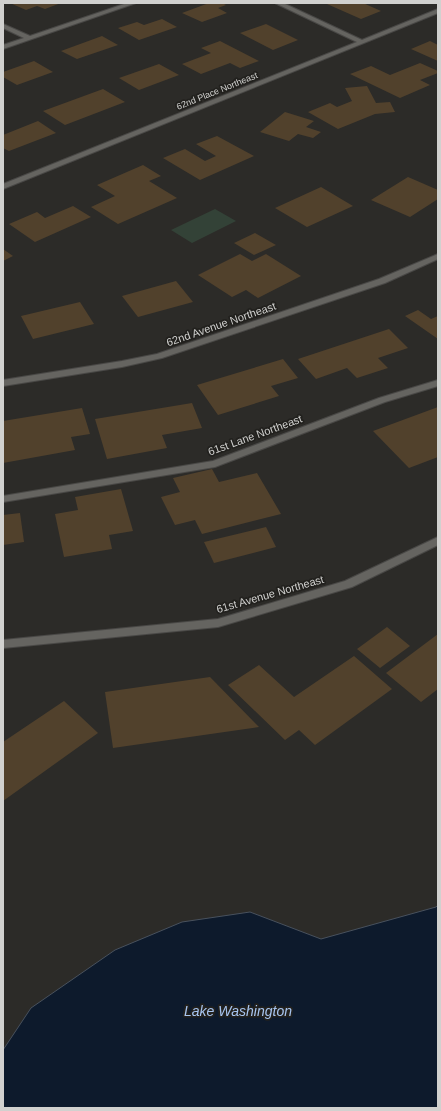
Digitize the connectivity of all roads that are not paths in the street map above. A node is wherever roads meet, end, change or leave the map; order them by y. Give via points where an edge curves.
1 (133, 3) edge
2 (278, 3) edge
3 (438, 11) edge
4 (3, 26) edge
5 (28, 38) junction
6 (362, 42) junction
7 (3, 47) edge
8 (3, 187) edge
9 (438, 256) edge
10 (3, 383) edge
11 (438, 383) edge
12 (3, 499) edge
13 (438, 541) edge
14 (3, 644) edge

1 - 5 street
2 - 6 street
3 - 6 street, 62nd Place Northeast
4 - 5 street
5 - 7 street
6 - 8 street, 62nd Place Northeast
9 - 10 street, 62nd Avenue Northeast via 382,281 159,356
11 - 12 street, 61st Lane Northeast via 382,400 215,464
13 - 14 street, 61st Avenue Northeast via 348,584 218,623

